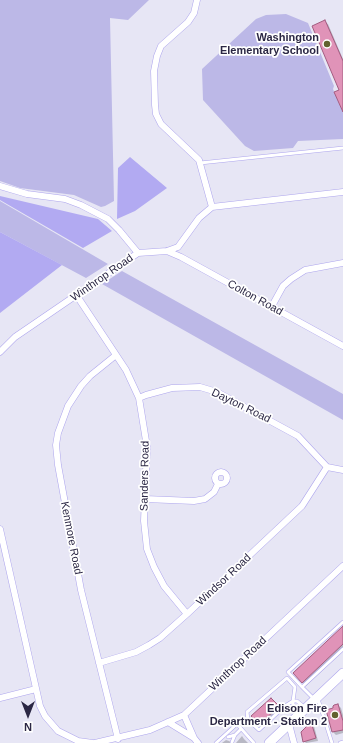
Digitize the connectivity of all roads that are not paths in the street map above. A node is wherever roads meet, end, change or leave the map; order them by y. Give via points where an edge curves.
1 (197, 0) edge
2 (343, 148) edge
3 (200, 163) junction
4 (0, 186) edge
5 (343, 192) edge
6 (212, 207) junction
7 (167, 251) junction
8 (138, 253) junction
9 (343, 263) edge
10 (77, 296) junction
11 (272, 306) junction
12 (343, 346) edge
13 (0, 352) edge
14 (116, 355) junction
15 (139, 398) junction
16 (327, 467) junction
17 (343, 470) edge
18 (218, 484) dead end
19 (146, 499) junction
20 (0, 529) edge
21 (343, 566) edge
22 (188, 614) junction
23 (343, 622) edge
24 (343, 649) edge
25 (99, 663) junction
26 (341, 677) edge
27 (302, 687) junction
28 (36, 689) junction
29 (0, 698) edge
30 (316, 699) junction
31 (293, 701) junction
32 (303, 711) junction
33 (184, 715) junction
34 (168, 722) junction
35 (289, 724) junction
36 (241, 729) junction
37 (118, 738) junction
38 (230, 739) dead end
39 (196, 741) edge
40 (343, 742) edge
41 (94, 743) edge
42 (216, 743) edge
43 (254, 743) edge
44 (269, 743) edge
45 (294, 743) edge
46 (332, 743) edge
47 (340, 743) edge

1 - 3 street via 194,13 188,22 161,46 156,56 154,71 156,114 161,124
2 - 3 lane
3 - 6 street
4 - 8 street via 27,194 64,199 87,208 108,220
5 - 6 street
6 - 7 street via 199,218 178,247
7 - 8 street, Winthrop Road
7 - 11 street, Colton Road via 181,256
8 - 10 street, Winthrop Road
9 - 11 street via 305,270 283,286
10 - 13 street, Winthrop Road via 15,337
10 - 14 street, Sanders Road
11 - 12 street, Colton Road
14 - 15 street, Sanders Road
14 - 25 street, Kenmore Road via 90,376 68,406 56,445 81,590
15 - 16 street, Dayton Road via 172,388 200,388 217,392 298,436
15 - 19 street, Sanders Road via 147,447
16 - 17 street
16 - 22 street, Windsor Road via 302,506
18 - 19 street via 214,492 205,499
19 - 22 street, Sanders Road via 144,521 147,549 164,586
20 - 28 street, Winthrop Road
21 - 33 street, Winthrop Road
22 - 25 street, Windsor Road via 149,645 136,652
23 - 27 lane via 288,672
24 - 27 lane
25 - 37 street, Kenmore Road
26 - 30 main road
27 - 30 lane
28 - 29 street
28 - 41 street, Winthrop Road via 45,716 58,731 78,741
30 - 32 main road
30 - 46 lane
31 - 31 lane via 295,687 287,678 247,712 248,720 259,730
31 - 32 lane via 293,704
31 - 32 lane via 297,701
32 - 35 main road
33 - 34 street, Winthrop Road
33 - 39 street
34 - 37 street, Winthrop Road via 150,730
34 - 39 street
35 - 44 main road
35 - 45 street
36 - 38 lane
36 - 42 lane via 237,724
36 - 43 lane
37 - 41 street, Winthrop Road
40 - 47 lane

